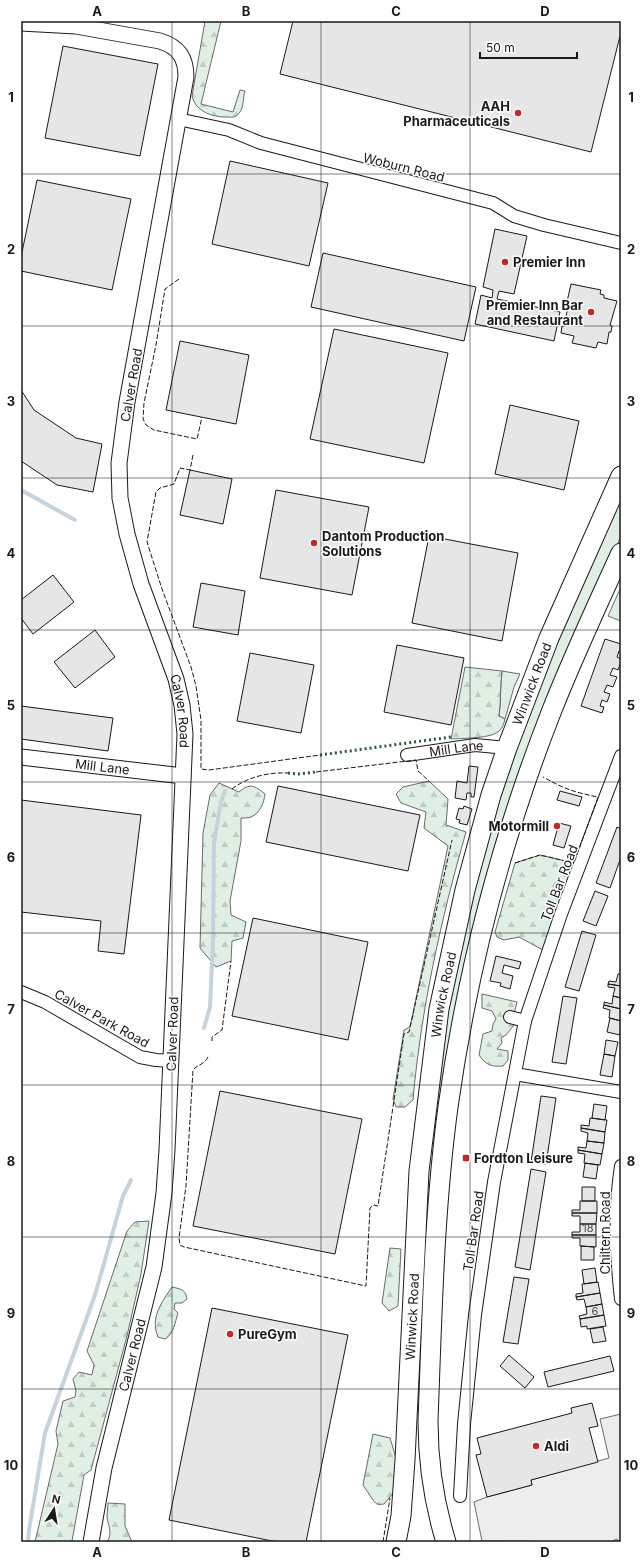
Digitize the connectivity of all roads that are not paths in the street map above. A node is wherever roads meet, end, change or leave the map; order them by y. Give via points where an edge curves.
1 (21, 23) edge
2 (178, 119) junction
3 (621, 243) edge
4 (621, 476) edge
5 (621, 553) edge
6 (507, 748) junction
7 (407, 755) dead end
8 (621, 756) edge
9 (21, 758) edge
10 (183, 776) junction
11 (21, 992) edge
12 (510, 1018) dead end
13 (525, 1021) junction
14 (171, 1061) junction
15 (515, 1074) junction
16 (621, 1092) edge
17 (621, 1166) edge
18 (619, 1271) edge
19 (621, 1299) edge
20 (460, 1496) dead end
21 (91, 1542) edge
22 (396, 1542) edge
23 (446, 1542) edge

1 - 2 street, Calver Road via 76,26 168,43 181,53 186,68
2 - 3 street, Woburn Road via 229,130 261,144 492,203 514,216
2 - 10 street, Calver Road via 126,402 119,462 120,498 127,534 141,584 176,679 182,706 185,734
4 - 6 highway, Winwick Road via 549,638
5 - 23 highway, Winwick Road via 552,712 518,805 481,935 455,1066 439,1185 428,1422 432,1479
6 - 7 street, Mill Lane via 475,745
6 - 22 highway, Winwick Road via 491,794 465,890 439,1009 430,1072 419,1171 405,1460
8 - 13 street, Toll Bar Road via 561,914
9 - 10 street, Mill Lane
10 - 14 street, Calver Road
11 - 14 street, Calver Park Road via 45,1002 140,1056
12 - 13 street
13 - 15 street, Toll Bar Road
14 - 21 street, Calver Road via 164,1193 154,1267 104,1468
15 - 16 street
15 - 20 street, Toll Bar Road via 494,1182 457,1447
17 - 18 street, Chiltern Road via 617,1209
18 - 19 street, Chiltern Road

